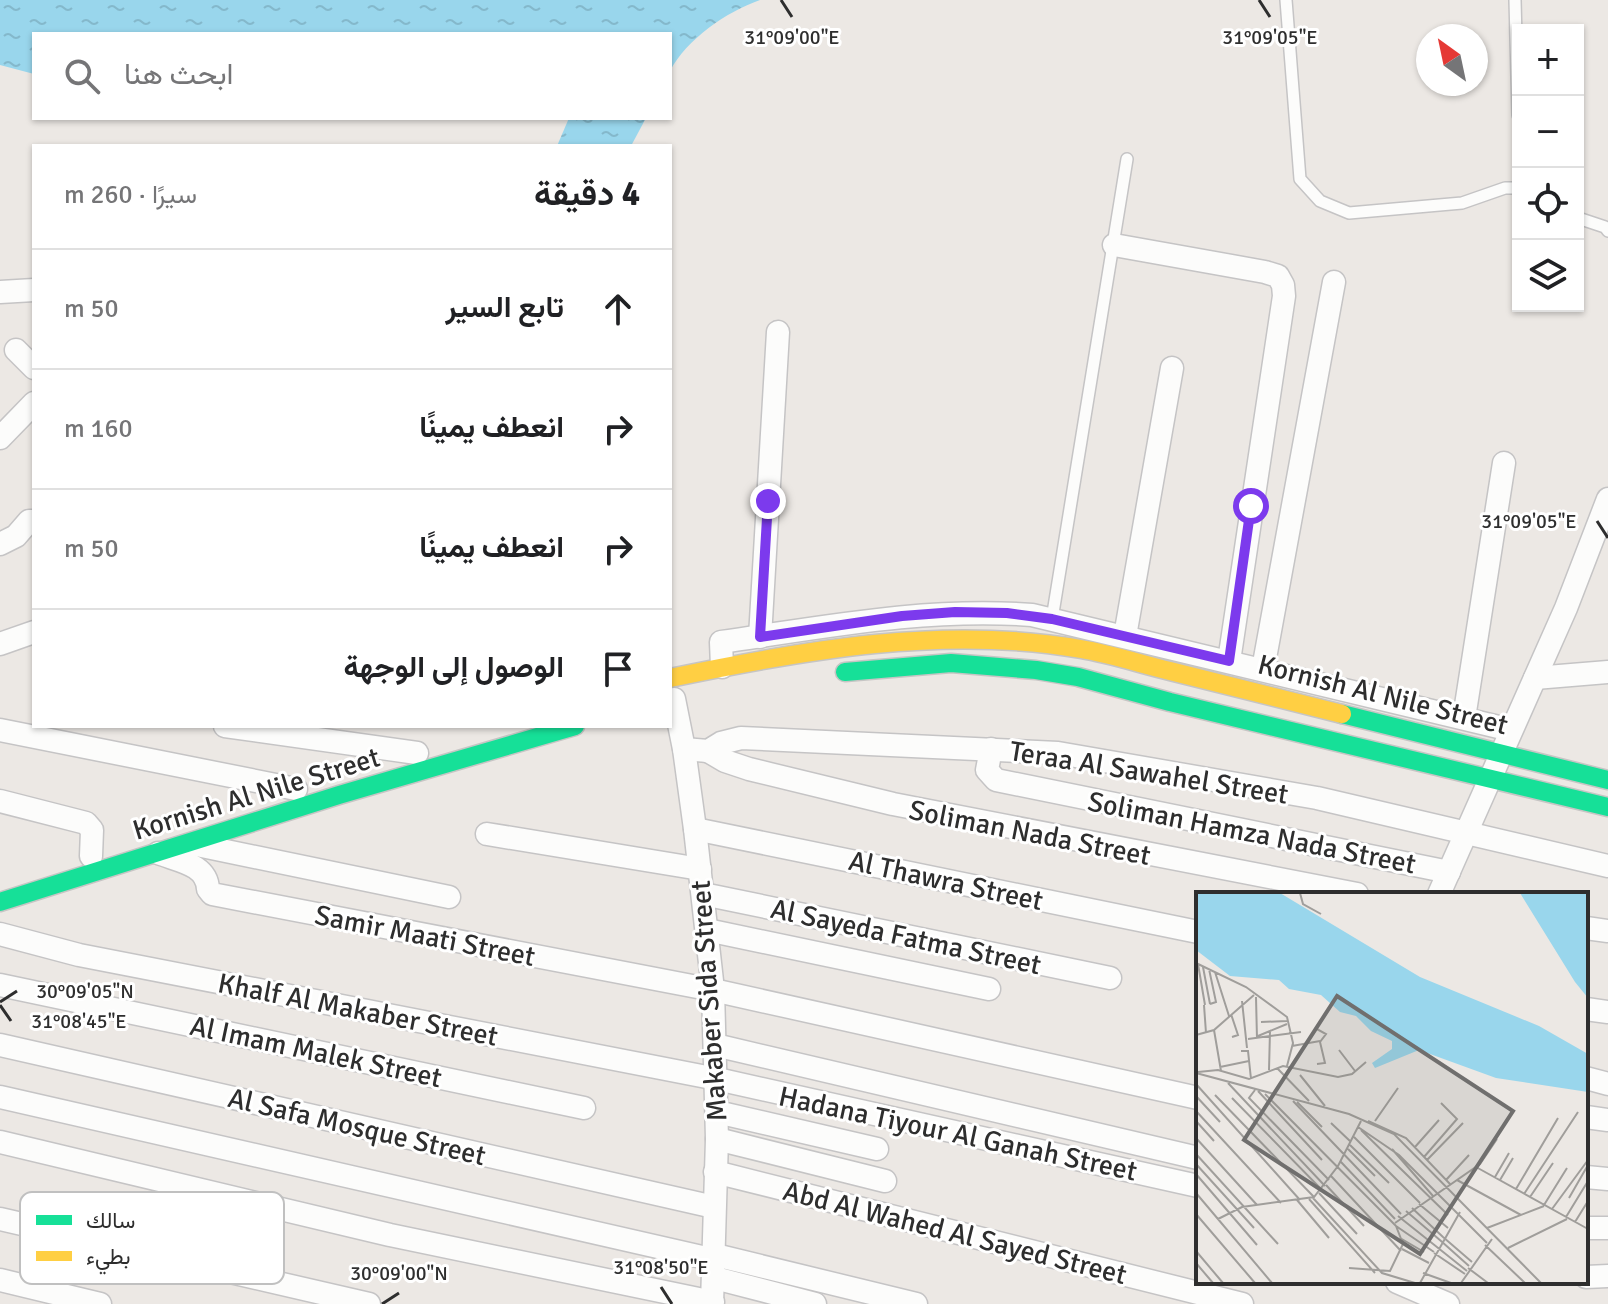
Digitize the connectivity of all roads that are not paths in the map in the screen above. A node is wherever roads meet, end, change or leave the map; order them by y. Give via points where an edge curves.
1 (1286, 0) edge
2 (1515, 0) edge
3 (1518, 96) edge
4 (1127, 159) dead end
5 (1512, 188) edge
6 (1584, 220) edge
7 (1607, 228) edge
8 (1114, 245) junction
9 (1334, 282) dead end
10 (32, 290) edge
11 (0, 292) edge
12 (778, 332) dead end
13 (16, 350) dead end
14 (32, 366) edge
15 (1172, 368) dead end
16 (32, 405) edge
17 (0, 438) edge
18 (1504, 463) dead end
19 (1606, 510) edge
20 (32, 521) edge
21 (0, 544) edge
22 (1052, 619) junction
23 (32, 633) edge
24 (1125, 636) junction
25 (760, 637) junction
26 (907, 639) junction
27 (0, 644) edge
28 (1229, 661) junction
29 (910, 666) junction
30 (722, 667) junction
31 (1263, 669) junction
32 (1608, 672) edge
33 (821, 675) dead end
34 (1535, 678) junction
35 (675, 693) edge
36 (1464, 718) junction
37 (241, 728) edge
38 (568, 728) edge
39 (0, 730) edge
40 (1511, 730) junction
41 (684, 749) junction
42 (991, 749) junction
43 (423, 751) joint
44 (708, 751) junction
45 (1504, 753) junction
46 (1492, 777) junction
47 (1608, 780) edge
48 (296, 789) junction
49 (0, 801) edge
50 (1608, 807) edge
51 (695, 829) junction
52 (1467, 832) junction
53 (487, 834) dead end
54 (188, 843) junction
55 (157, 852) junction
56 (91, 856) junction
57 (1608, 866) edge
58 (700, 869) junction
59 (1449, 872) junction
60 (0, 884) edge
61 (1347, 892) edge
62 (1440, 892) edge
63 (703, 894) junction
64 (449, 897) dead end
65 (0, 902) edge
66 (1588, 928) edge
67 (707, 930) junction
68 (1608, 931) edge
69 (1196, 932) edge
70 (0, 934) edge
71 (1110, 978) dead end
72 (0, 985) edge
73 (989, 989) dead end
74 (713, 990) junction
75 (1588, 1009) edge
76 (1608, 1012) edge
77 (0, 1045) edge
78 (715, 1045) junction
79 (717, 1079) junction
80 (1588, 1079) edge
81 (1608, 1084) edge
82 (0, 1097) edge
83 (1196, 1098) edge
84 (584, 1108) dead end
85 (717, 1112) junction
86 (1588, 1117) edge
87 (1608, 1120) edge
88 (717, 1139) junction
89 (0, 1142) edge
90 (877, 1149) dead end
91 (1196, 1158) edge
92 (715, 1172) junction
93 (1588, 1177) edge
94 (1608, 1179) edge
95 (885, 1181) dead end
96 (1196, 1186) edge
97 (210, 1192) edge
98 (714, 1207) junction
99 (284, 1210) edge
100 (0, 1219) edge
101 (20, 1224) edge
102 (715, 1265) junction
103 (1608, 1276) edge
104 (1588, 1277) edge
105 (0, 1280) edge
106 (282, 1284) edge
107 (1411, 1284) edge
108 (712, 1303) edge
109 (100, 1304) edge
110 (369, 1304) edge
111 (815, 1304) edge
112 (916, 1304) edge
113 (1242, 1304) edge
114 (1448, 1304) edge

1 - 5 lane via 1300,179 1320,201 1349,213 1462,203
2 - 3 lane
4 - 8 lane
6 - 7 lane
8 - 22 lane
8 - 28 street via 1265,272 1278,276 1283,285
9 - 31 street
10 - 11 street
12 - 25 street
13 - 14 street
15 - 24 street
16 - 17 street
18 - 36 street
19 - 34 street
20 - 21 street
22 - 24 street
22 - 25 street via 941,613
23 - 27 street
24 - 28 street
25 - 30 street via 721,642
26 - 29 main road
26 - 30 main road, Kornish Al Nile Street
26 - 45 main road, Kornish Al Nile Street via 1012,639 1082,649
28 - 31 street
29 - 33 main road, Kornish Al Nile Street
29 - 46 main road, Kornish Al Nile Street via 994,665 1078,677
30 - 35 main road, Kornish Al Nile Street
31 - 36 street
32 - 34 street
34 - 40 street
35 - 41 street, Makaber Sida Street
36 - 40 street
37 - 43 street
38 - 54 main road, Kornish Al Nile Street
39 - 48 street
40 - 45 street
41 - 44 street, Teraa Al Sawahel Street
41 - 51 street, Makaber Sida Street
42 - 44 street, Teraa Al Sawahel Street via 741,738
42 - 52 street, Teraa Al Sawahel Street via 1058,753 1271,790
42 - 59 street, Soliman Hamza Nada Street via 987,770 996,780
43 - 48 main road, Kornish Al Nile Street
44 - 61 street, Soliman Nada Street via 749,769 893,804
45 - 46 street
45 - 47 main road, Kornish Al Nile Street
46 - 50 main road, Kornish Al Nile Street
46 - 52 street
48 - 56 main road, Kornish Al Nile Street
49 - 56 street via 86,823 92,830
51 - 58 street, Makaber Sida Street
51 - 69 street, Al Thawra Street
52 - 57 street, Teraa Al Sawahel Street
52 - 59 street
53 - 58 street
54 - 55 main road, Kornish Al Nile Street
54 - 64 street
55 - 65 main road, Kornish Al Nile Street
55 - 74 street, Samir Maati Street via 200,869 212,894
56 - 60 main road, Kornish Al Nile Street
58 - 63 street, Makaber Sida Street
59 - 62 street
63 - 67 street, Makaber Sida Street
63 - 71 street, Al Sayeda Fatma Street
66 - 68 street
67 - 73 street
67 - 74 street, Makaber Sida Street
70 - 79 street, Khalf Al Makaber Street via 79,955
72 - 84 street, Al Imam Malek Street
74 - 78 street, Makaber Sida Street
74 - 83 street
75 - 76 street
77 - 98 street, Al Safa Mosque Street
78 - 79 street, Makaber Sida Street
78 - 91 street
79 - 85 street, Makaber Sida Street
79 - 96 street, Hadana Tiyour Al Ganah Street
80 - 81 street
82 - 102 street
85 - 88 street, Makaber Sida Street
85 - 90 street
86 - 87 street
88 - 92 street, Makaber Sida Street
88 - 95 street
89 - 97 street
92 - 98 street, Makaber Sida Street
92 - 113 street, Abd Al Wahed Al Sayed Street
93 - 94 street
98 - 102 street, Makaber Sida Street
99 - 108 street
100 - 101 street
102 - 108 street, Makaber Sida Street
102 - 111 street
102 - 112 street
103 - 104 street
105 - 109 street
106 - 110 street
107 - 114 street

